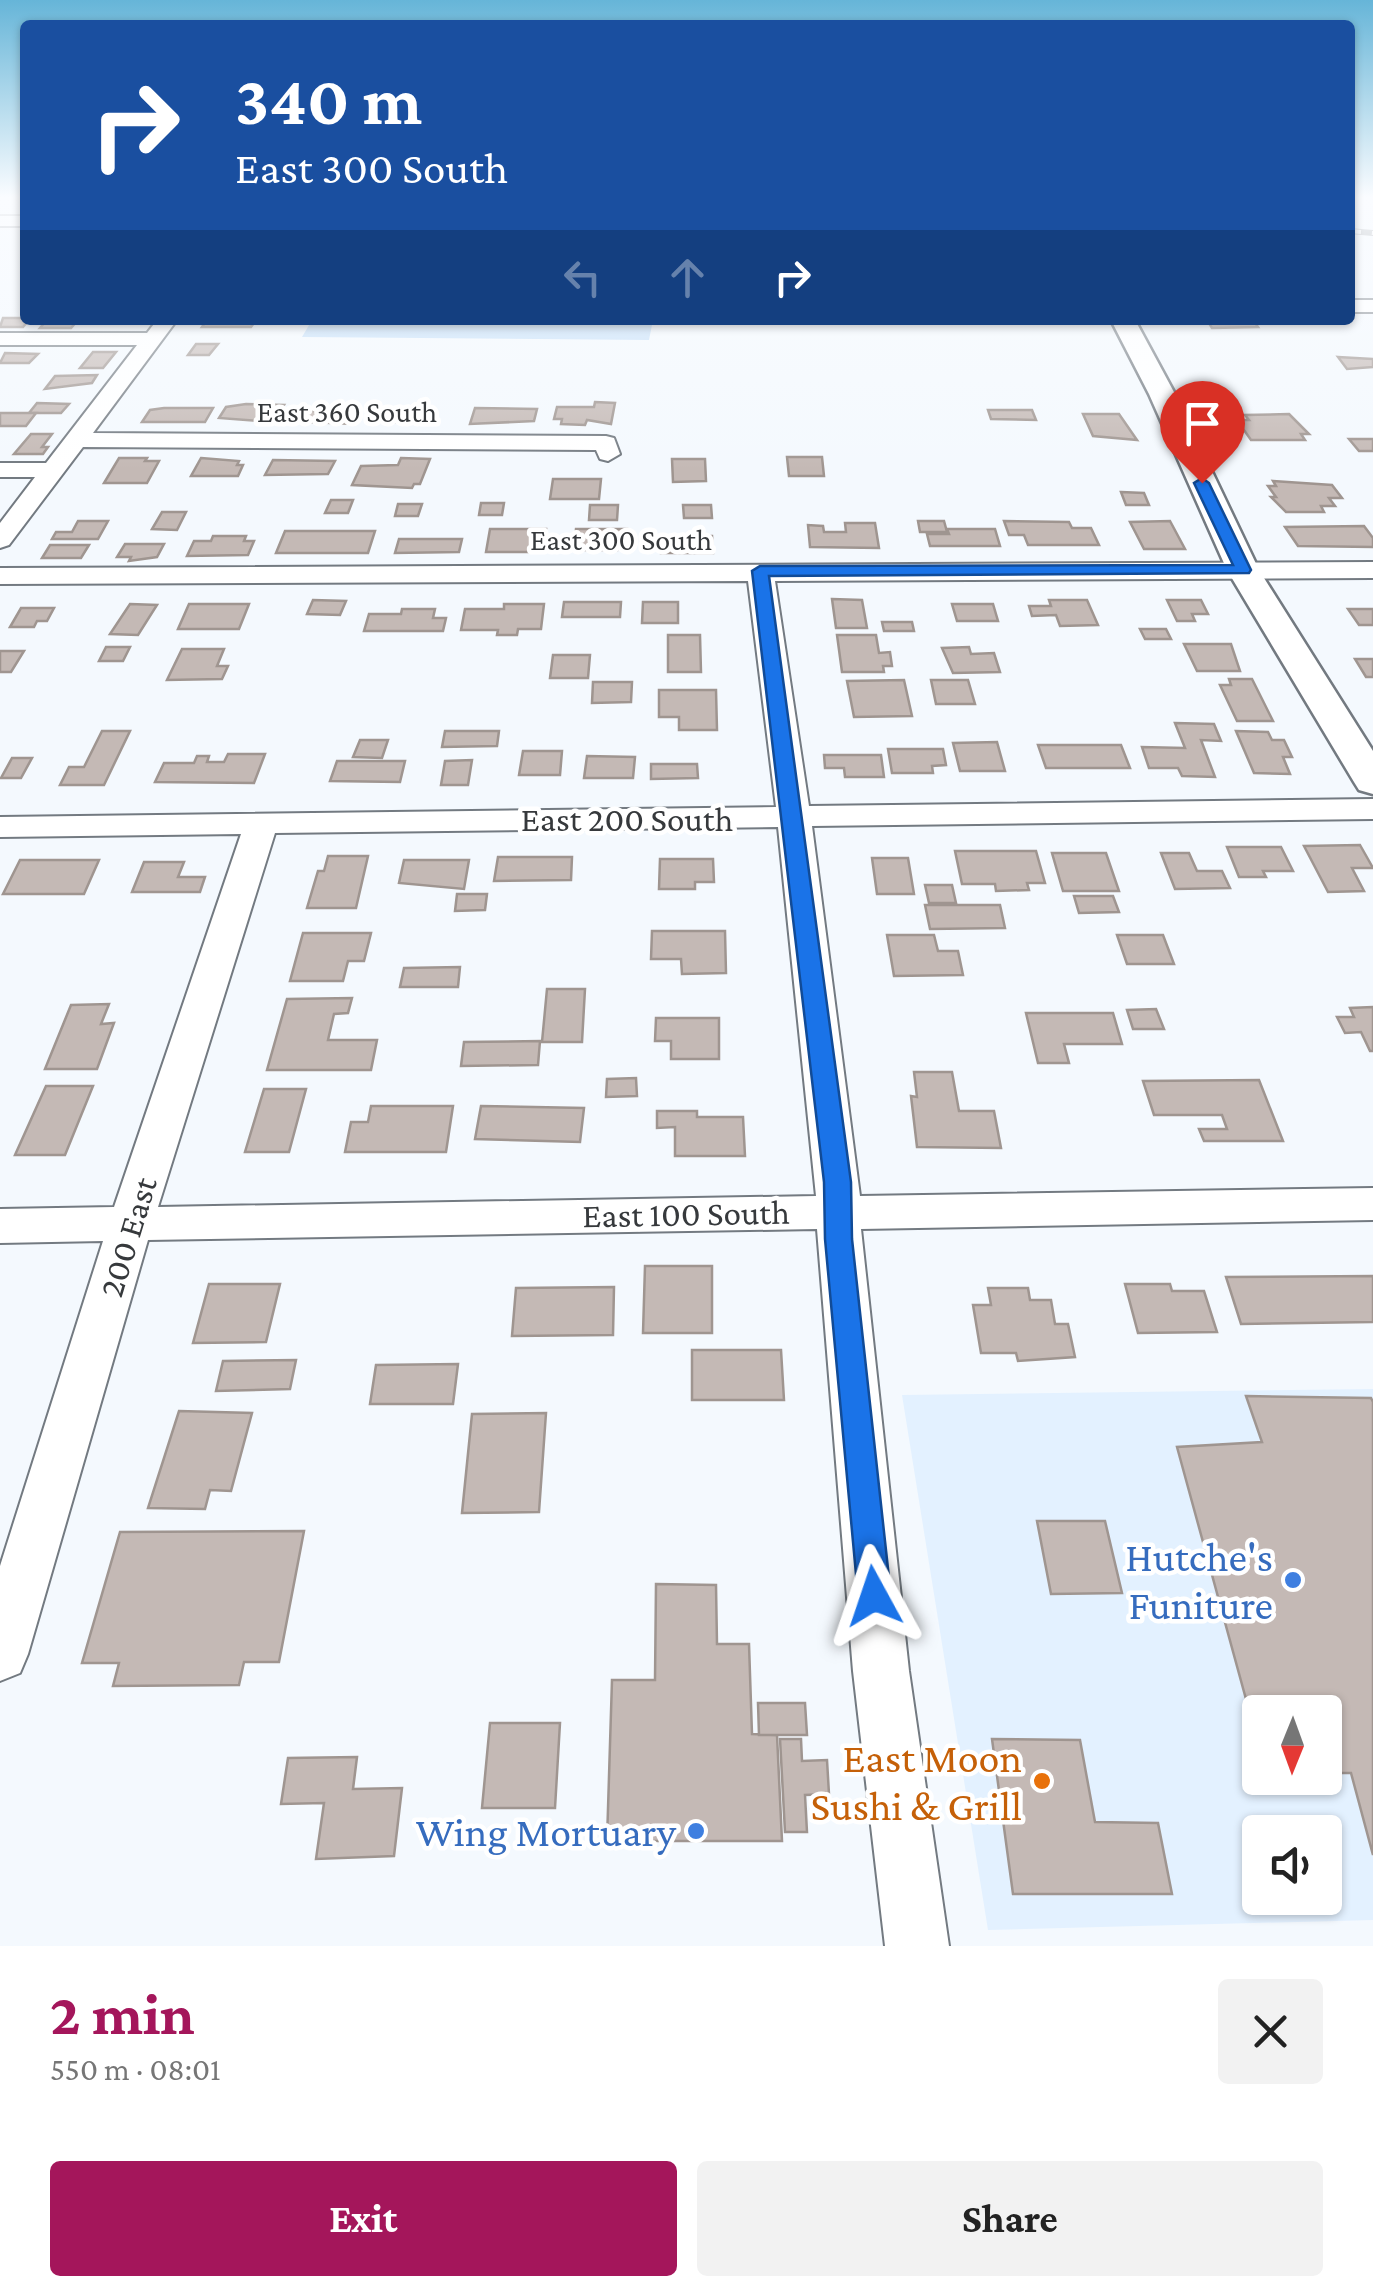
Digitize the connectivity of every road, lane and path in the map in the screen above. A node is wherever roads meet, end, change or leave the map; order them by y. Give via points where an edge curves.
1 (1126, 325) edge
2 (160, 329) edge
3 (0, 339) edge
4 (76, 440) junction
5 (608, 454) dead end
6 (0, 470) edge
7 (53, 470) junction
8 (0, 540) edge
9 (1243, 570) junction
10 (1373, 570) edge
11 (760, 571) junction
12 (0, 576) edge
13 (1373, 782) edge
14 (1373, 809) edge
15 (794, 817) junction
16 (262, 821) junction
17 (0, 827) edge
18 (1373, 1204) edge
19 (839, 1211) junction
20 (131, 1223) junction
21 (0, 1226) edge
22 (0, 1654) edge
23 (917, 1946) edge

1 - 9 street
2 - 3 street
2 - 4 street
4 - 5 street, East 360 South via 606,443
4 - 7 street
6 - 7 street
7 - 8 street
9 - 10 street, East 300 South
9 - 11 street, East 300 South
9 - 13 street
11 - 12 street, East 300 South
11 - 15 street
14 - 15 street, East 200 South
15 - 16 street, East 200 South
15 - 19 street
16 - 17 street, East 200 South
16 - 20 street, 200 East
18 - 19 street, East 100 South
19 - 20 street, East 100 South
19 - 23 street via 882,1671
20 - 21 street, East 100 South
20 - 22 street, 200 East

